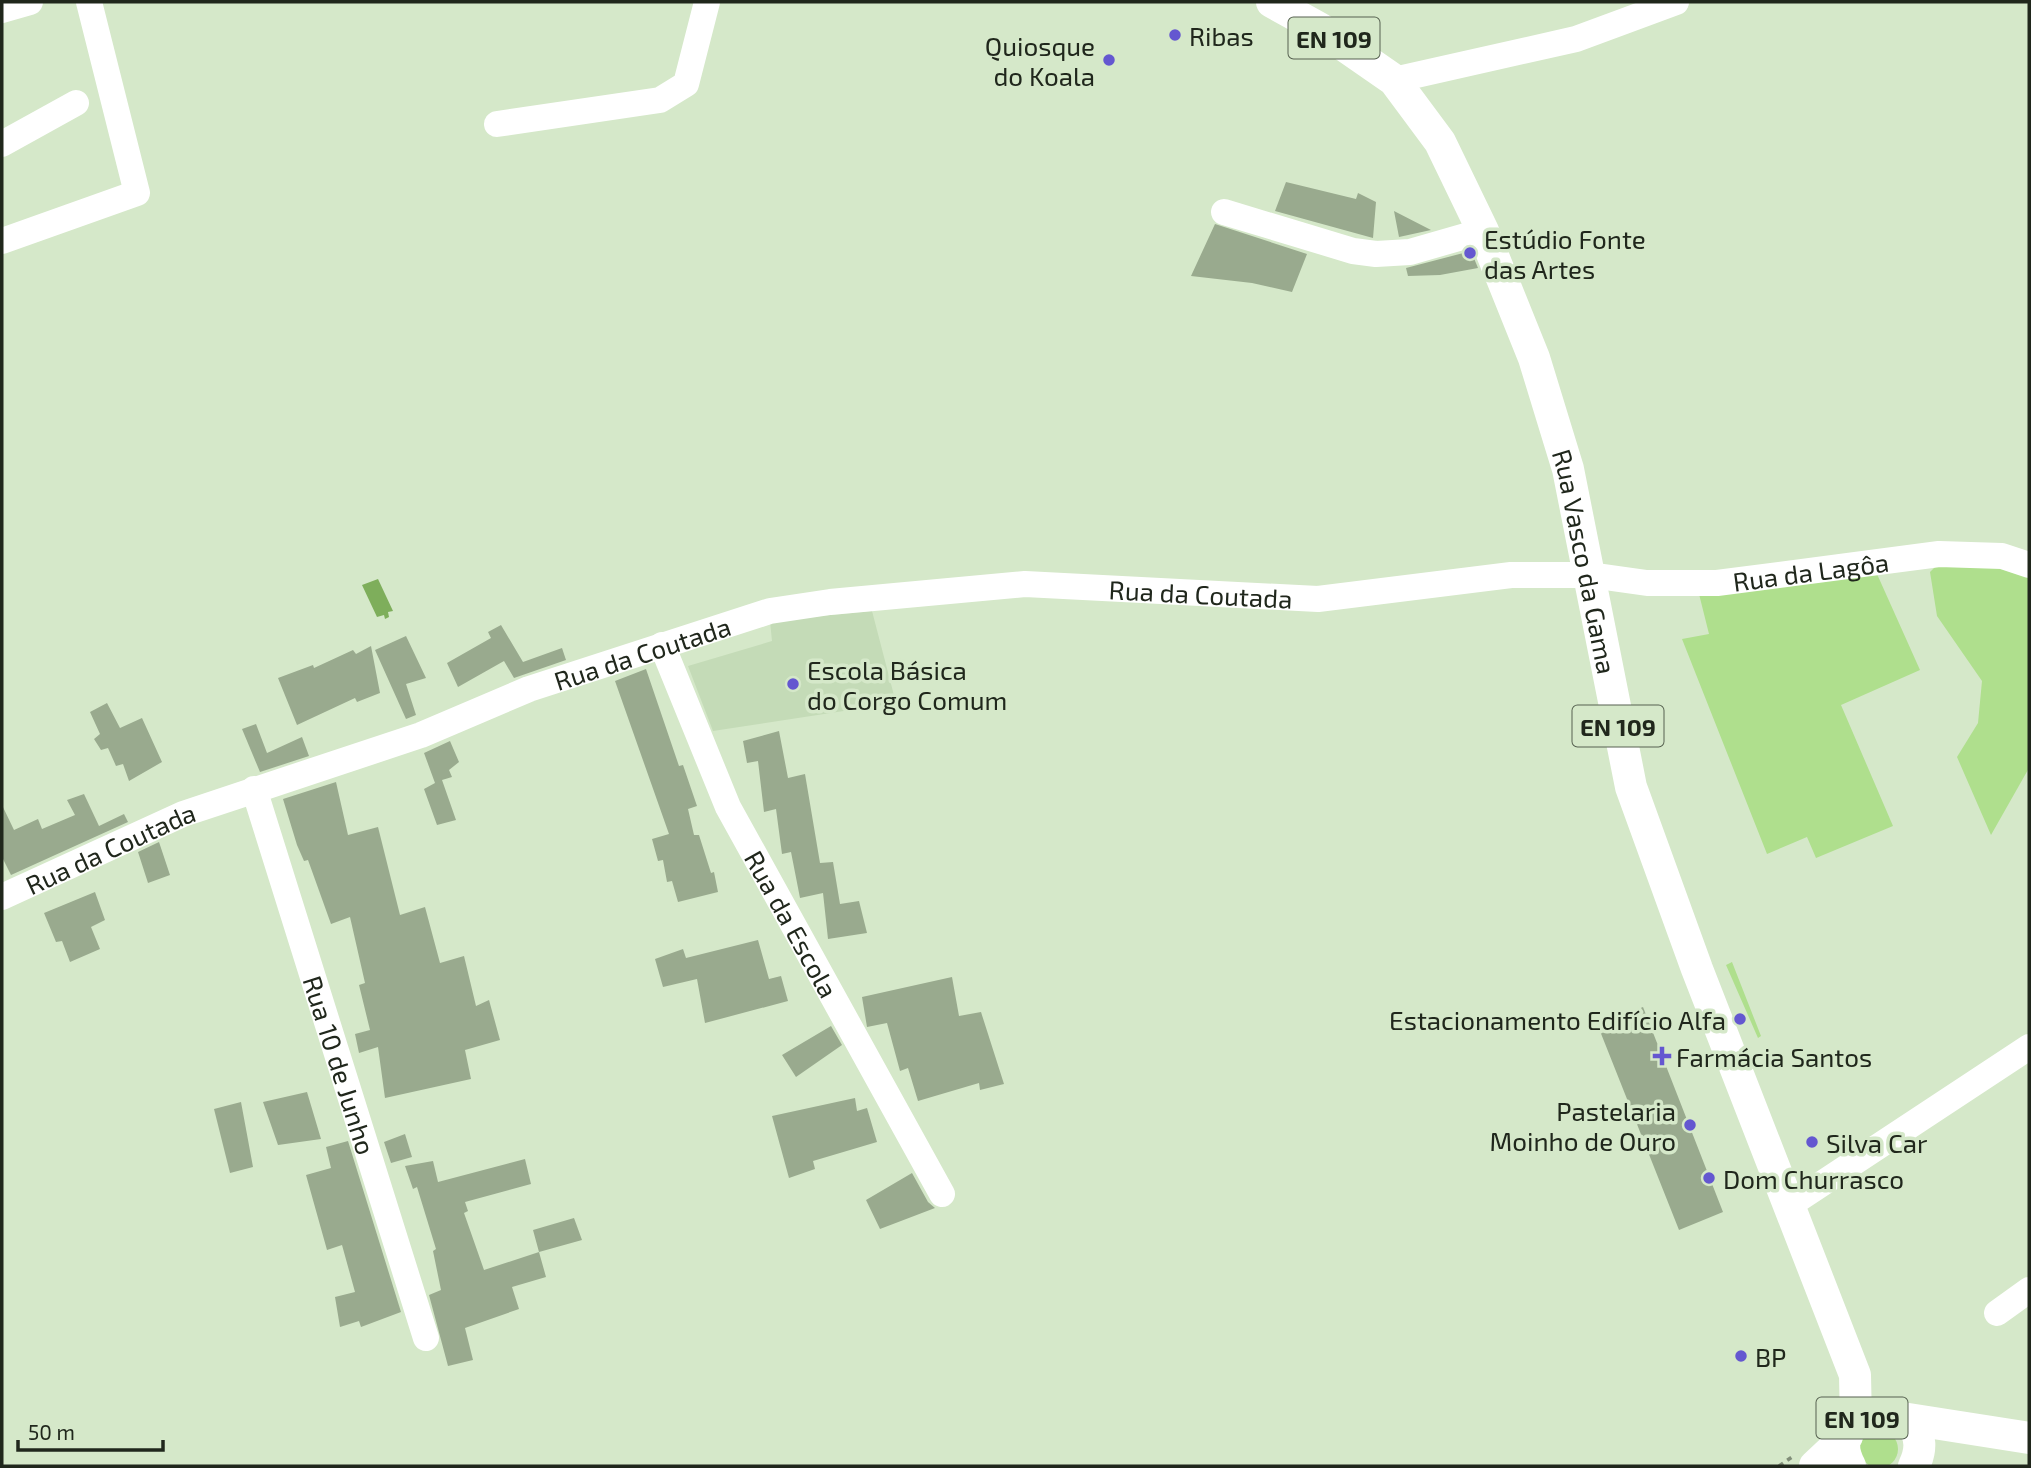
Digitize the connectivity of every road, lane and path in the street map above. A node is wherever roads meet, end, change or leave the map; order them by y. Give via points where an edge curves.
1 (30, 2) edge
2 (89, 2) edge
3 (707, 2) edge
4 (1272, 2) edge
5 (1676, 2) edge
6 (2, 10) edge
7 (1394, 80) junction
8 (76, 103) dead end
9 (497, 124) dead end
10 (2, 144) edge
11 (1224, 212) dead end
12 (1483, 231) junction
13 (2, 241) edge
14 (2029, 565) edge
15 (1590, 575) junction
16 (1318, 599) joint
17 (662, 645) junction
18 (254, 789) junction
19 (2, 897) edge
20 (2029, 1046) edge
21 (942, 1194) dead end
22 (1788, 1206) junction
23 (2029, 1290) edge
24 (1997, 1313) dead end
25 (426, 1338) dead end
26 (1854, 1375) junction
27 (1894, 1415) junction
28 (1978, 1429) junction
29 (2029, 1438) edge
30 (1851, 1441) edge
31 (1915, 1464) edge
32 (1815, 1466) edge

1 - 6 street
2 - 13 street via 137,193
3 - 9 street via 686,84 660,100
4 - 7 main road, EN 109
5 - 7 street via 1576,39
7 - 12 main road, Rua Vasco da Gama / EN 109 via 1440,142
8 - 10 street
11 - 12 street via 1377,254 1410,252
12 - 15 main road, Rua Vasco da Gama / EN 109 via 1534,358 1568,469
14 - 15 street, Rua da Lagôa via 2002,556 1939,554 1717,583 1647,583
15 - 16 street, Rua da Lagôa via 1511,575
15 - 22 main road, Rua Vasco da Gama / EN 109 via 1631,787
16 - 17 street, Rua da Coutada via 1025,584 770,611
17 - 18 street, Rua da Coutada via 529,689 421,735
17 - 21 street, Rua da Escola via 728,807
18 - 19 street, Rua da Coutada via 183,814
18 - 25 street, Rua 10 de Junho
20 - 22 street
22 - 26 main road, Rua Vasco da Gama / EN 109
23 - 24 street
26 - 27 main road, Rua Vasco da Gama / EN 109
26 - 30 main road, Rua Vasco da Gama / EN 109
27 - 28 main road
27 - 30 main road, EN 109 via 1876,1413
27 - 31 main road, EN 109 via 1916,1438
28 - 29 main road
28 - 31 main road via 1947,1441
30 - 32 main road

